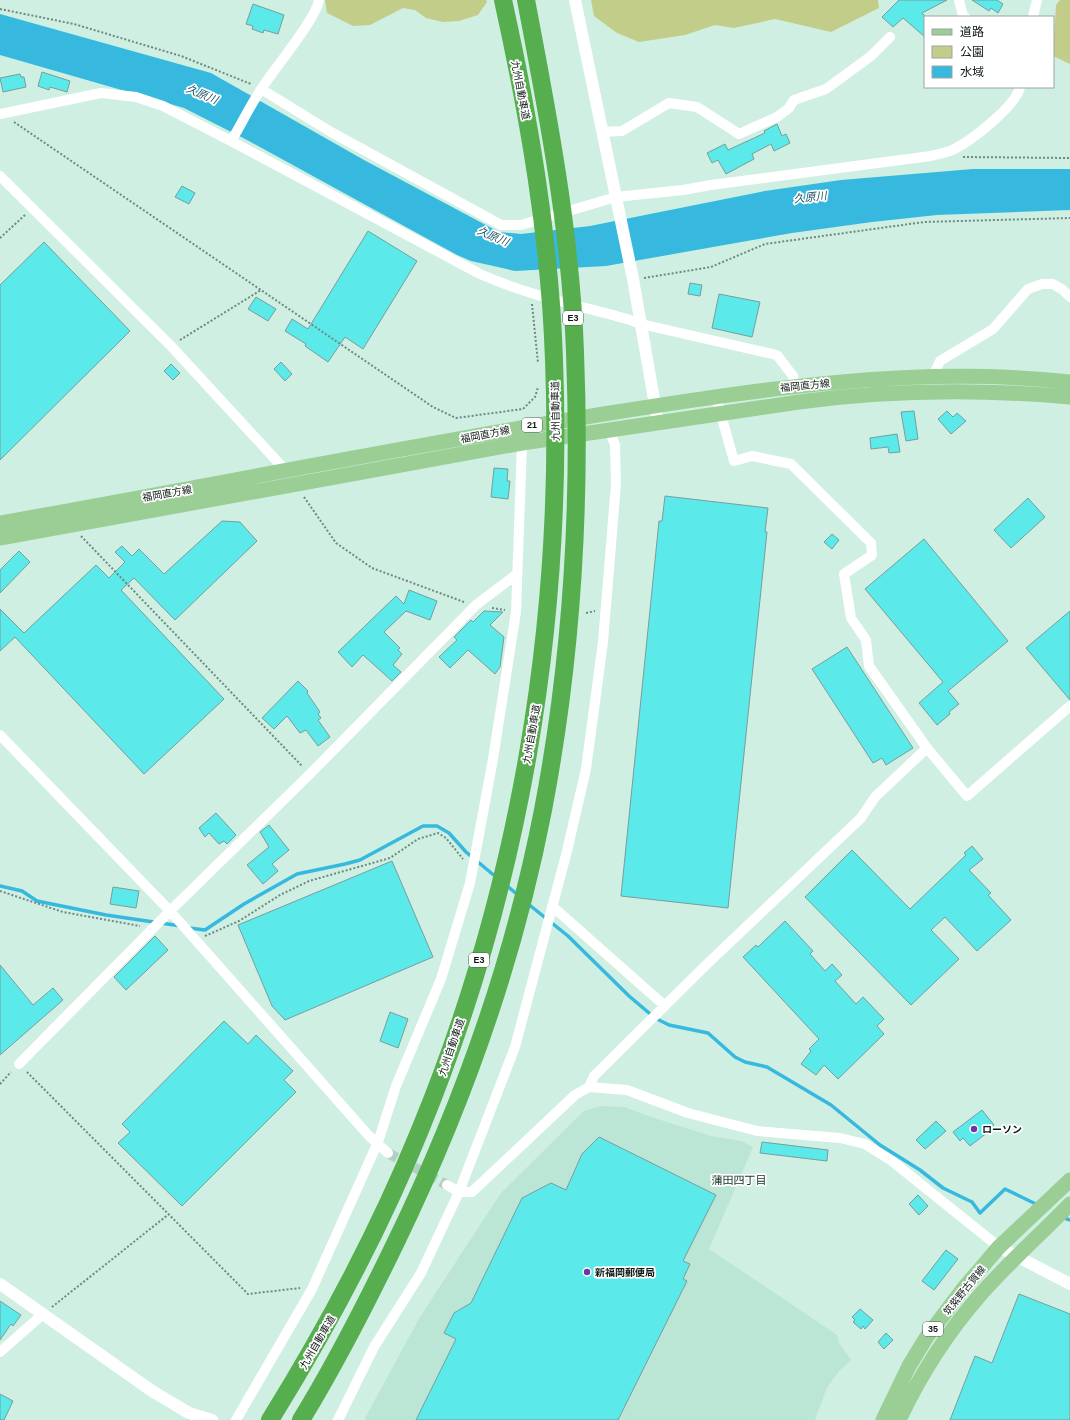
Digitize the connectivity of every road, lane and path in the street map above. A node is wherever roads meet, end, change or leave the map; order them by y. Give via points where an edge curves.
1 (319, 0) edge
2 (503, 0) edge
3 (526, 0) edge
4 (575, 0) edge
5 (959, 0) edge
6 (1037, 0) edge
7 (0, 9) edge
8 (963, 16) edge
9 (1033, 16) edge
10 (890, 37) dead end
11 (1019, 88) edge
12 (261, 89) junction
13 (0, 114) edge
14 (603, 132) junction
15 (234, 137) junction
16 (952, 151) junction
17 (1070, 158) edge
18 (0, 176) edge
19 (616, 197) junction
20 (33, 207) junction
21 (1070, 218) edge
22 (0, 238) edge
23 (633, 280) junction
24 (261, 290) junction
25 (532, 293) junction
26 (1070, 297) edge
27 (641, 324) junction
28 (171, 346) junction
29 (538, 368) dead end
30 (933, 376) junction
31 (1070, 382) edge
32 (540, 383) dead end
33 (795, 386) junction
34 (716, 397) junction
35 (1070, 397) edge
36 (656, 406) junction
37 (721, 412) junction
38 (658, 422) junction
39 (609, 429) junction
40 (522, 443) junction
41 (286, 471) junction
42 (296, 484) junction
43 (0, 523) edge
44 (77, 524) junction
45 (0, 538) edge
46 (517, 574) junction
47 (476, 605) junction
48 (516, 612) junction
49 (1070, 706) edge
50 (0, 735) edge
51 (927, 748) junction
52 (310, 774) junction
53 (473, 868) junction
54 (0, 892) edge
55 (552, 906) junction
56 (170, 911) junction
57 (153, 929) junction
58 (195, 939) junction
59 (665, 1006) junction
60 (19, 1064) junction
61 (0, 1084) edge
62 (589, 1088) junction
63 (378, 1142) junction
64 (388, 1153) tunnel mouth
65 (1070, 1180) edge
66 (447, 1185) tunnel mouth
67 (459, 1192) junction
68 (1070, 1204) edge
69 (169, 1214) junction
70 (999, 1247) junction
71 (1017, 1257) junction
72 (0, 1284) edge
73 (1070, 1284) edge
74 (312, 1289) junction
75 (42, 1314) junction
76 (0, 1352) edge
77 (212, 1420) edge
78 (236, 1420) edge
79 (270, 1420) edge
80 (300, 1420) edge
81 (338, 1420) edge
82 (882, 1420) edge
83 (899, 1420) edge

1 - 12 street via 306,26
2 - 79 highway, 九州自動車道 / E3 via 538,182 553,342 556,460 549,585 534,720 514,826 483,949 420,1133 342,1296
3 - 80 highway, 九州自動車道 / E3 via 543,85 557,177 570,280 575,349 578,460 572,589 557,724 543,810 528,876 507,955 464,1087 414,1205 365,1306
4 - 14 street
5 - 8 street
6 - 9 street
7 - 12 path via 74,24 181,56
10 - 14 street via 871,56 826,89 794,100 789,108 777,117 748,131 738,134 697,107 669,103 622,131
11 - 16 street via 992,123
12 - 15 street
12 - 19 street via 331,132 501,225 521,225
13 - 15 street via 88,95 116,94 136,97 163,106
13 - 24 path
14 - 19 street
15 - 25 street via 480,274
16 - 17 path via 960,156
16 - 19 street via 683,190
18 - 20 street
19 - 23 street
20 - 22 path
20 - 28 street
21 - 23 path via 924,222 765,244 711,267
23 - 27 street
24 - 28 path
24 - 32 path via 433,407 456,418 523,409 535,397
25 - 27 street
25 - 29 path
26 - 30 street via 1053,284 1042,284 1028,289 993,329 940,361
27 - 33 street via 777,354 793,376
27 - 36 street
28 - 41 street
30 - 31 main road, 福岡直方線 / 21
30 - 33 main road, 福岡直方線 / 21 via 862,379
33 - 34 main road, 福岡直方線 / 21
34 - 36 main road, 福岡直方線 / 21
34 - 37 street
35 - 37 main road, 福岡直方線 / 21 via 1018,393 894,394 832,398
36 - 38 street
36 - 41 main road, 福岡直方線 / 21 via 523,426
37 - 38 main road, 福岡直方線 / 21
37 - 51 street via 734,461 752,456 791,464 871,543 872,555 844,574 851,618 866,640 869,666
38 - 39 main road, 福岡直方線 / 21
39 - 40 main road, 福岡直方線 / 21
39 - 55 street via 615,445 616,484 603,642 586,769
40 - 42 main road, 福岡直方線 / 21
40 - 46 street
41 - 43 main road, 福岡直方線 / 21
42 - 44 main road, 福岡直方線 / 21
42 - 47 path via 336,543 372,568
44 - 45 main road, 福岡直方線 / 21
44 - 52 path via 82,538
46 - 47 street
46 - 48 street
47 - 48 path
47 - 52 street
48 - 53 street
49 - 51 street via 967,796
50 - 56 street
51 - 59 street via 875,797 861,818
52 - 56 street
53 - 58 path via 446,838 438,833 430,834 390,858 309,881 280,895 239,921
53 - 63 street via 441,979 396,1086
54 - 57 path via 63,912
55 - 59 street
55 - 67 street via 515,1047
56 - 57 street
56 - 58 street
57 - 60 street
58 - 63 street
59 - 62 street via 594,1076
60 - 61 path
60 - 69 path
62 - 67 street via 575,1095 472,1192
62 - 70 street via 627,1090 688,1113 757,1131 840,1138 865,1144 892,1161
63 - 64 street
63 - 74 street
65 - 70 main road, 筑紫野古賀線 / 35
66 - 67 street
67 - 81 street via 421,1273 374,1347
68 - 71 main road, 筑紫野古賀線 / 35
69 - 74 path via 248,1294
69 - 75 path
70 - 71 street
70 - 82 main road, 筑紫野古賀線 / 35 via 926,1338
71 - 73 street
71 - 83 main road, 筑紫野古賀線 / 35 via 980,1295 942,1344 910,1396
72 - 75 street
74 - 78 street
75 - 76 street
75 - 77 street via 152,1391 189,1413

